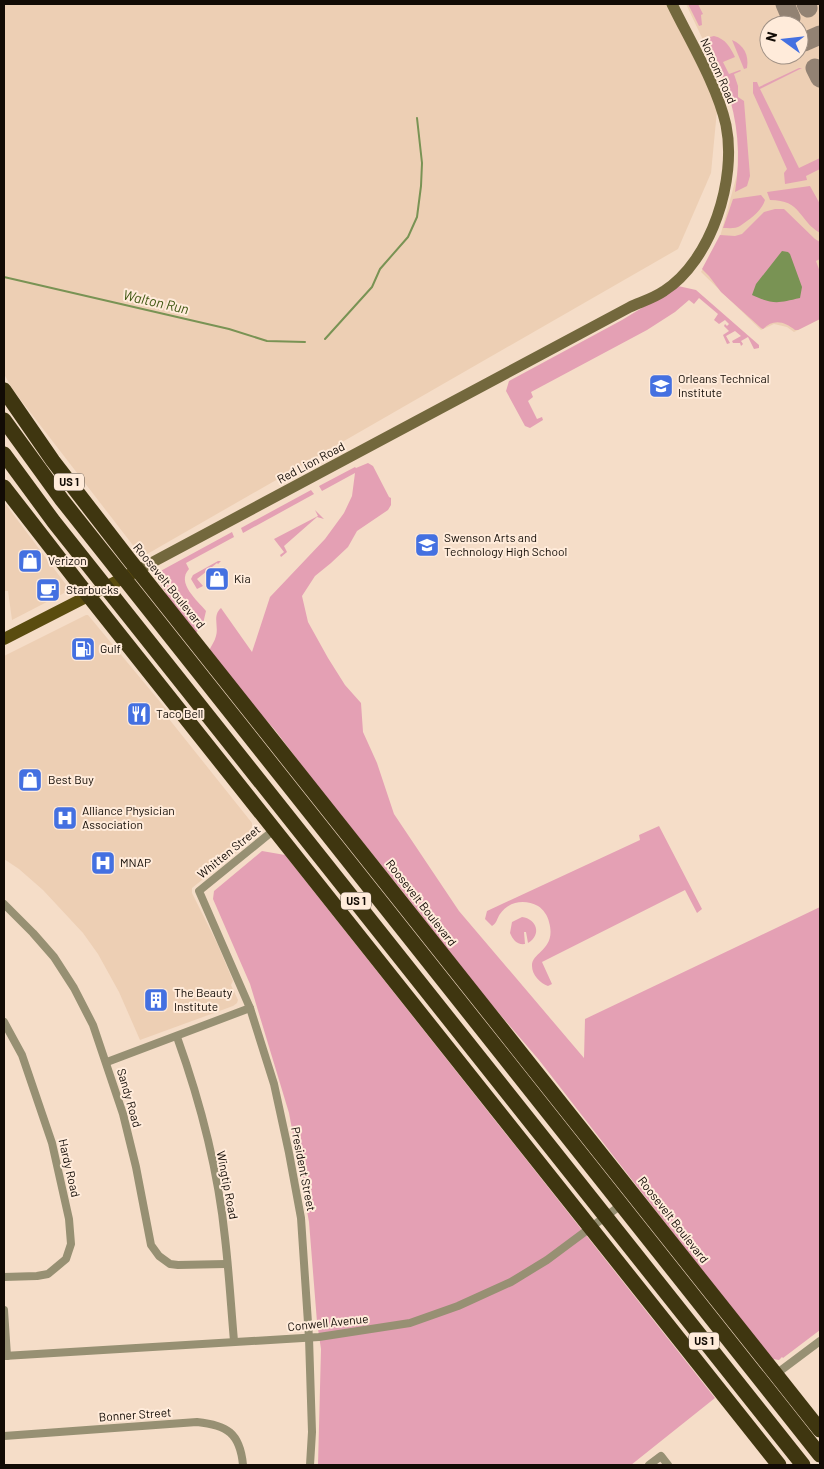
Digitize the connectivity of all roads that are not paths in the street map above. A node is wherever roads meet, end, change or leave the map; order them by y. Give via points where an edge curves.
1 (672, 4) edge
2 (718, 211) junction
3 (685, 273) joint
4 (673, 274) joint
5 (630, 307) junction
6 (4, 390) edge
7 (4, 405) edge
8 (4, 420) edge
9 (31, 431) junction
10 (4, 454) edge
11 (4, 487) edge
12 (138, 570) junction
13 (123, 578) junction
14 (106, 586) junction
15 (88, 595) junction
16 (4, 640) edge
17 (253, 715) junction
18 (285, 781) junction
19 (274, 830) junction
20 (199, 891) joint
21 (4, 904) edge
22 (413, 942) junction
23 (466, 984) junction
24 (250, 1008) junction
25 (4, 1022) edge
26 (177, 1037) junction
27 (479, 1057) junction
28 (107, 1062) junction
29 (518, 1138) junction
30 (621, 1205) junction
31 (606, 1216) junction
32 (590, 1228) junction
33 (226, 1264) junction
34 (4, 1278) edge
35 (4, 1310) edge
36 (309, 1338) junction
37 (234, 1341) junction
38 (820, 1341) edge
39 (5, 1356) edge
40 (776, 1374) junction
41 (820, 1430) edge
42 (4, 1436) edge
43 (820, 1455) edge
44 (242, 1465) edge
45 (310, 1465) edge
46 (650, 1465) edge
47 (668, 1465) edge
48 (779, 1465) edge
49 (803, 1465) edge

1 - 2 street, Norcom Road via 714,90 726,125 728,160
2 - 3 street, Norcom Road via 706,244
2 - 4 street, Norcom Road via 691,254
3 - 5 street, Red Lion Road via 664,291
4 - 5 street, Red Lion Road
5 - 12 street, Red Lion Road
6 - 9 highway, Roosevelt Boulevard / US 1
7 - 9 highway
8 - 13 highway, US 1
9 - 12 highway, Roosevelt Boulevard / US 1
10 - 14 highway, US 1
11 - 15 highway, US 1
12 - 13 main road, Red Lion Road
12 - 17 highway, Roosevelt Boulevard / US 1
13 - 14 main road, Red Lion Road
13 - 18 highway, US 1
14 - 15 main road, Red Lion Road
14 - 27 highway, US 1
15 - 16 main road, Red Lion Road
15 - 19 highway, US 1
17 - 18 highway
17 - 23 highway, Roosevelt Boulevard / US 1
18 - 22 highway, US 1
19 - 20 street, Whitten Street
19 - 29 highway, US 1
20 - 24 street, President Street
21 - 28 street, Sandy Road via 34,932 54,957 93,1025
22 - 23 highway
22 - 30 highway, US 1
23 - 40 highway, Roosevelt Boulevard / US 1
24 - 26 street
24 - 36 street, President Street via 274,1084 301,1218
25 - 34 street, Hardy Road via 22,1055 52,1143 69,1219 71,1244 66,1259 48,1274
26 - 28 street
26 - 33 street, Wingtip Road via 198,1103 220,1199
27 - 29 highway
27 - 31 highway, US 1
28 - 33 street, Sandy Road via 136,1167 151,1245 170,1264
29 - 32 highway, US 1
30 - 31 street, Conwell Avenue
30 - 43 highway, US 1
31 - 32 street, Conwell Avenue
31 - 49 highway, US 1
32 - 36 street, Conwell Avenue via 528,1272 458,1306 410,1323
32 - 48 highway, US 1
33 - 37 street, Wingtip Road
35 - 39 street
36 - 37 street, Conwell Avenue
36 - 45 street, President Street
37 - 39 street, Conwell Avenue
38 - 40 street
40 - 41 highway, Roosevelt Boulevard / US 1
42 - 44 street, Bonner Street via 197,1422 214,1424 228,1430 236,1440 242,1454
46 - 47 street via 661,1456

